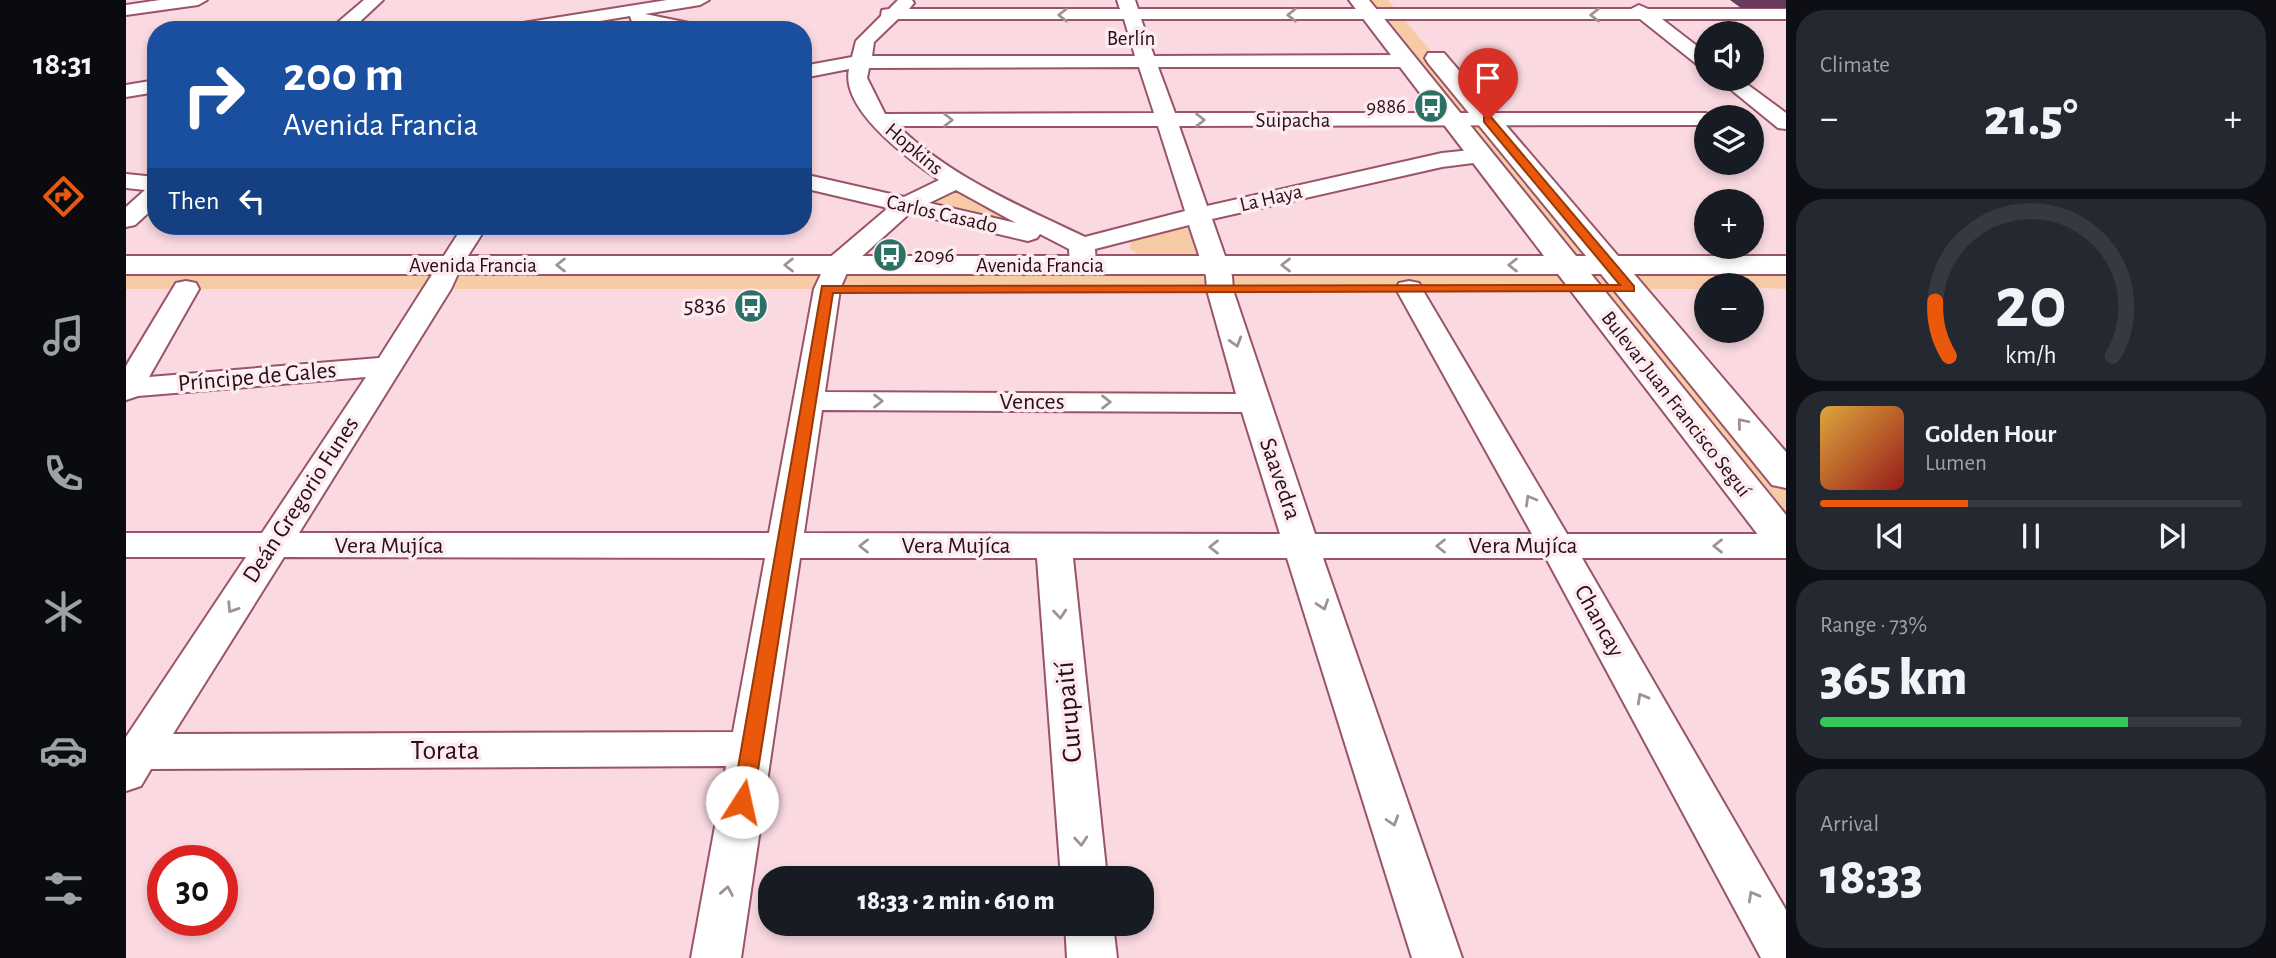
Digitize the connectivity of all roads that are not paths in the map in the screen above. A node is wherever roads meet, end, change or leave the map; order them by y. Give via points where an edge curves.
1 (198, 0) edge
2 (374, 0) edge
3 (700, 0) edge
4 (910, 0) edge
5 (1319, 0) edge
6 (1626, 0) edge
7 (560, 3) dead end
8 (620, 6) edge
9 (1129, 8) edge
10 (1394, 8) edge
11 (126, 10) edge
12 (1363, 10) edge
13 (888, 14) junction
14 (1786, 14) edge
15 (1645, 15) junction
16 (126, 19) edge
17 (356, 21) edge
18 (551, 21) edge
19 (610, 21) edge
20 (669, 21) edge
21 (147, 24) edge
22 (812, 53) edge
23 (1694, 53) edge
24 (1146, 61) junction
25 (1407, 61) junction
26 (856, 62) junction
27 (812, 70) edge
28 (147, 88) edge
29 (126, 91) edge
30 (1744, 91) edge
31 (1694, 119) edge
32 (880, 120) junction
33 (1166, 120) junction
34 (1452, 120) junction
35 (1488, 120) junction
36 (1764, 120) edge
37 (1784, 121) edge
38 (1481, 156) junction
39 (126, 181) edge
40 (954, 182) junction
41 (147, 183) edge
42 (812, 183) edge
43 (147, 201) edge
44 (904, 206) junction
45 (1198, 215) junction
46 (126, 220) edge
47 (470, 235) edge
48 (1083, 255) junction
49 (126, 265) edge
50 (1786, 265) edge
51 (444, 277) junction
52 (832, 277) junction
53 (1218, 277) junction
54 (1576, 277) junction
55 (1620, 277) junction
56 (1694, 287) edge
57 (126, 289) edge
58 (186, 289) junction
59 (1409, 289) junction
60 (1764, 289) edge
61 (1786, 289) edge
62 (388, 366) junction
63 (127, 389) edge
64 (810, 401) junction
65 (1254, 403) junction
66 (1786, 475) edge
67 (126, 545) edge
68 (272, 545) junction
69 (1786, 545) edge
70 (1054, 546) junction
71 (1557, 546) junction
72 (785, 547) junction
73 (1304, 547) junction
74 (751, 750) junction
75 (133, 762) edge
76 (1083, 866) edge
77 (1090, 936) edge
78 (1786, 956) edge
79 (716, 958) edge
80 (1092, 958) edge
81 (1437, 958) edge

1 - 11 street
2 - 17 street
3 - 8 street
4 - 13 street
5 - 12 street
6 - 15 street
7 - 8 street
8 - 18 street
8 - 19 street
8 - 20 street
12 -> 9 street
9 -> 13 street
9 - 24 street, Saavedra
10 - 12 street
15 -> 10 street
10 - 35 main road, Bulevar Juan Francisco Seguí
12 - 25 main road, Bulevar Juan Francisco Seguí
13 - 26 street
14 - 15 street
15 - 23 street
16 - 21 street
22 - 26 street
24 - 25 street, Berlín
24 - 26 street, Berlín
24 - 33 street, Saavedra
25 - 34 main road, Bulevar Juan Francisco Seguí
26 - 27 street
26 - 32 street, Hopkins via 866,101
28 - 29 street
30 - 37 street
31 - 35 street, Suipacha
32 -> 33 street, Suipacha
32 - 40 street, Hopkins via 911,152
33 -> 34 street, Suipacha
33 - 45 street, Saavedra
34 - 35 street, Suipacha
34 - 38 main road, Bulevar Juan Francisco Seguí
35 - 55 main road, Bulevar Juan Francisco Seguí
36 - 37 street
38 - 45 street, La Haya via 1442,160
38 - 54 main road, Bulevar Juan Francisco Seguí
39 - 41 street
40 - 44 street
40 - 48 street, Hopkins
42 - 44 street, Carlos Casado
43 - 46 street
44 - 48 street, Carlos Casado
44 - 52 street
45 - 48 street, La Haya
45 - 53 street, Saavedra
47 - 51 street, Deán Gregorio Funes
48 - 52 main road, Avenida Francia
48 - 53 main road, Avenida Francia
49 - 51 main road, Avenida Francia
50 - 55 main road, Avenida Francia
51 - 52 main road, Avenida Francia
51 - 58 main road, Avenida Francia
51 - 62 street, Deán Gregorio Funes
52 - 53 main road, Avenida Francia
52 - 64 street
54 -> 53 main road, Avenida Francia
53 - 59 main road, Avenida Francia
53 -> 65 street, Saavedra
54 - 55 main road, Avenida Francia
54 - 59 main road, Avenida Francia
54 - 69 main road, Bulevar Juan Francisco Seguí
55 - 56 main road, Avenida Francia
66 -> 55 main road, Bulevar Juan Francisco Seguí
57 - 58 main road, Avenida Francia
58 - 63 street
71 -> 59 street, Chancay
60 - 61 main road
62 - 63 street, Príncipe de Gales
62 - 68 street, Deán Gregorio Funes
64 -> 65 street, Vences
64 - 72 street
65 - 73 street, Saavedra
67 - 68 street, Vera Mujíca
68 - 72 street, Vera Mujíca
68 -> 75 street, Deán Gregorio Funes
69 -> 71 street, Vera Mujíca
70 -> 72 street, Vera Mujíca
73 -> 70 street, Vera Mujíca
70 -> 76 street, Curupaití
71 -> 73 street, Vera Mujíca
78 -> 71 street, Chancay
72 - 74 street
73 -> 81 street, Saavedra
74 - 75 street, Torata
79 -> 74 street
77 - 80 street

